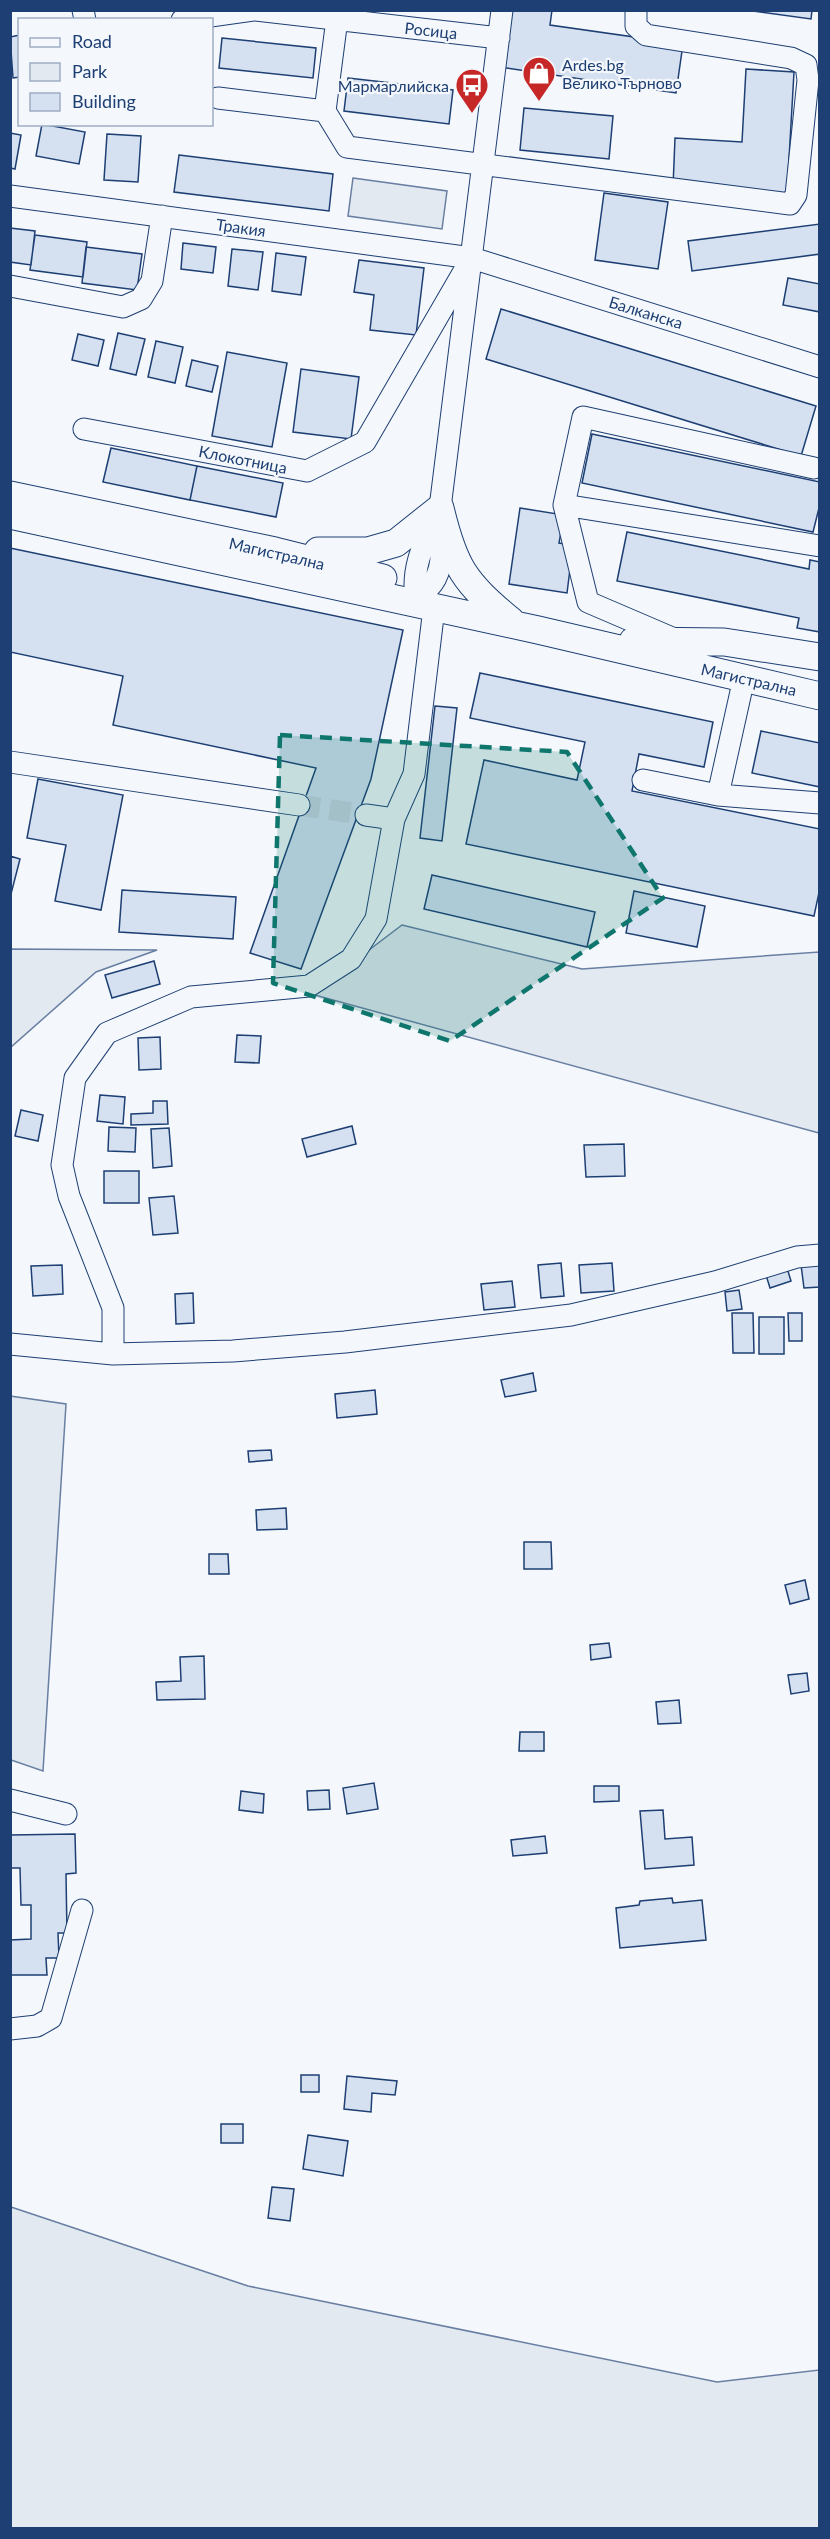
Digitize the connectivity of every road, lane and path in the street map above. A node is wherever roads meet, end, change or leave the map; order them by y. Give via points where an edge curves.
1 (255, 10) edge
2 (502, 10) edge
3 (636, 10) edge
4 (336, 15) edge
5 (197, 18) edge
6 (498, 38) junction
7 (218, 98) dead end
8 (325, 111) junction
9 (481, 165) junction
10 (10, 196) edge
11 (162, 216) junction
12 (472, 258) junction
13 (10, 286) edge
14 (819, 367) edge
15 (84, 429) dead end
16 (818, 463) edge
17 (13, 499) edge
18 (564, 505) junction
19 (440, 508) junction
20 (819, 546) edge
21 (275, 551) junction
22 (419, 599) junction
23 (512, 621) junction
24 (538, 630) junction
25 (678, 641) junction
26 (588, 642) junction
27 (819, 657) edge
28 (744, 678) junction
29 (814, 696) edge
30 (10, 762) edge
31 (643, 780) dead end
32 (718, 795) junction
33 (819, 803) edge
34 (299, 805) tunnel mouth
35 (366, 815) tunnel mouth
36 (394, 819) junction
37 (819, 1256) edge
38 (10, 1344) edge
39 (113, 1354) junction
40 (10, 1800) edge
41 (66, 1814) dead end
42 (82, 1910) dead end
43 (10, 2030) edge

1 - 4 street, Росица
1 - 5 street, Росица
2 - 6 street
3 - 9 street via 636,26 646,35 791,58 806,65 808,80 796,195 790,204
4 - 6 street, Росица
4 - 8 street
6 - 9 street
7 - 8 street
8 - 9 street via 347,147
9 - 12 street
10 - 11 street, Тракия
11 - 12 street, Тракия
11 - 13 street via 152,281 141,299 123,307
12 - 14 street, Балканска
12 - 15 street, Клокотница via 365,442 307,471
12 - 19 street
16 - 18 street via 583,417
17 - 21 main road, Магистрална
17 - 22 main road, Магистрална
18 - 20 street
18 - 25 street via 588,602
19 - 21 main road via 402,541 388,546 368,551
19 - 22 street via 419,556
19 - 23 main road via 458,566 473,586
21 - 22 main road, Магистрална
22 - 23 main road, Магистрална
22 - 24 main road, Магистрална
22 - 36 street via 414,774
23 - 24 main road, Магистрална
24 - 26 main road, Магистрална
25 - 26 main road
25 - 27 main road via 724,642
26 - 28 main road, Магистрална
28 - 29 main road, Магистрална
28 - 32 street
30 - 34 street
31 - 32 street
32 - 33 street
35 - 36 street
36 - 39 street via 376,919 351,959 309,986 192,998 107,1032 75,1078 62,1165 69,1196 113,1308
37 - 39 street via 797,1257 715,1282 571,1315 345,1342 233,1351
38 - 39 street
40 - 41 street
42 - 43 street via 51,2018 37,2026

